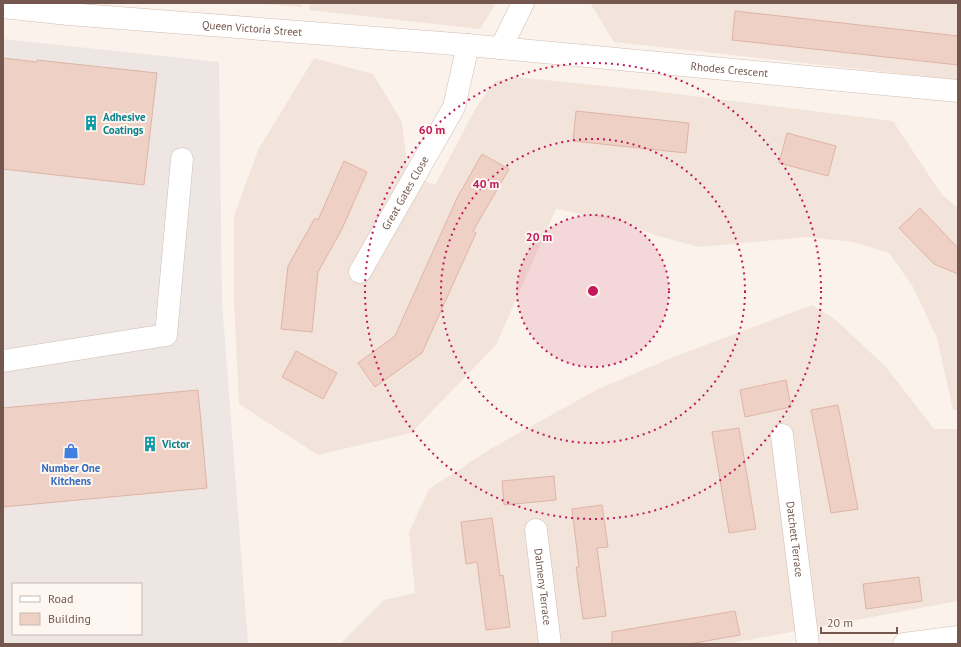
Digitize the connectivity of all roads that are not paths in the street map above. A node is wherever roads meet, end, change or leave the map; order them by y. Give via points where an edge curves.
1 (523, 3) edge
2 (3, 7) edge
3 (468, 45) junction
4 (501, 48) junction
5 (958, 91) edge
6 (182, 159) dead end
7 (360, 272) dead end
8 (3, 361) edge
9 (782, 435) dead end
10 (536, 530) dead end
11 (958, 637) edge
12 (550, 644) edge
13 (808, 644) edge
14 (904, 644) edge

1 - 4 street
2 - 3 street, Queen Victoria Street
3 - 4 street, Queen Victoria Street
3 - 7 street, Great Gates Close via 454,107
4 - 5 street, Rhodes Crescent
6 - 8 street via 166,335
9 - 13 street, Datchett Terrace
10 - 12 street, Dalmeny Terrace
11 - 14 street

